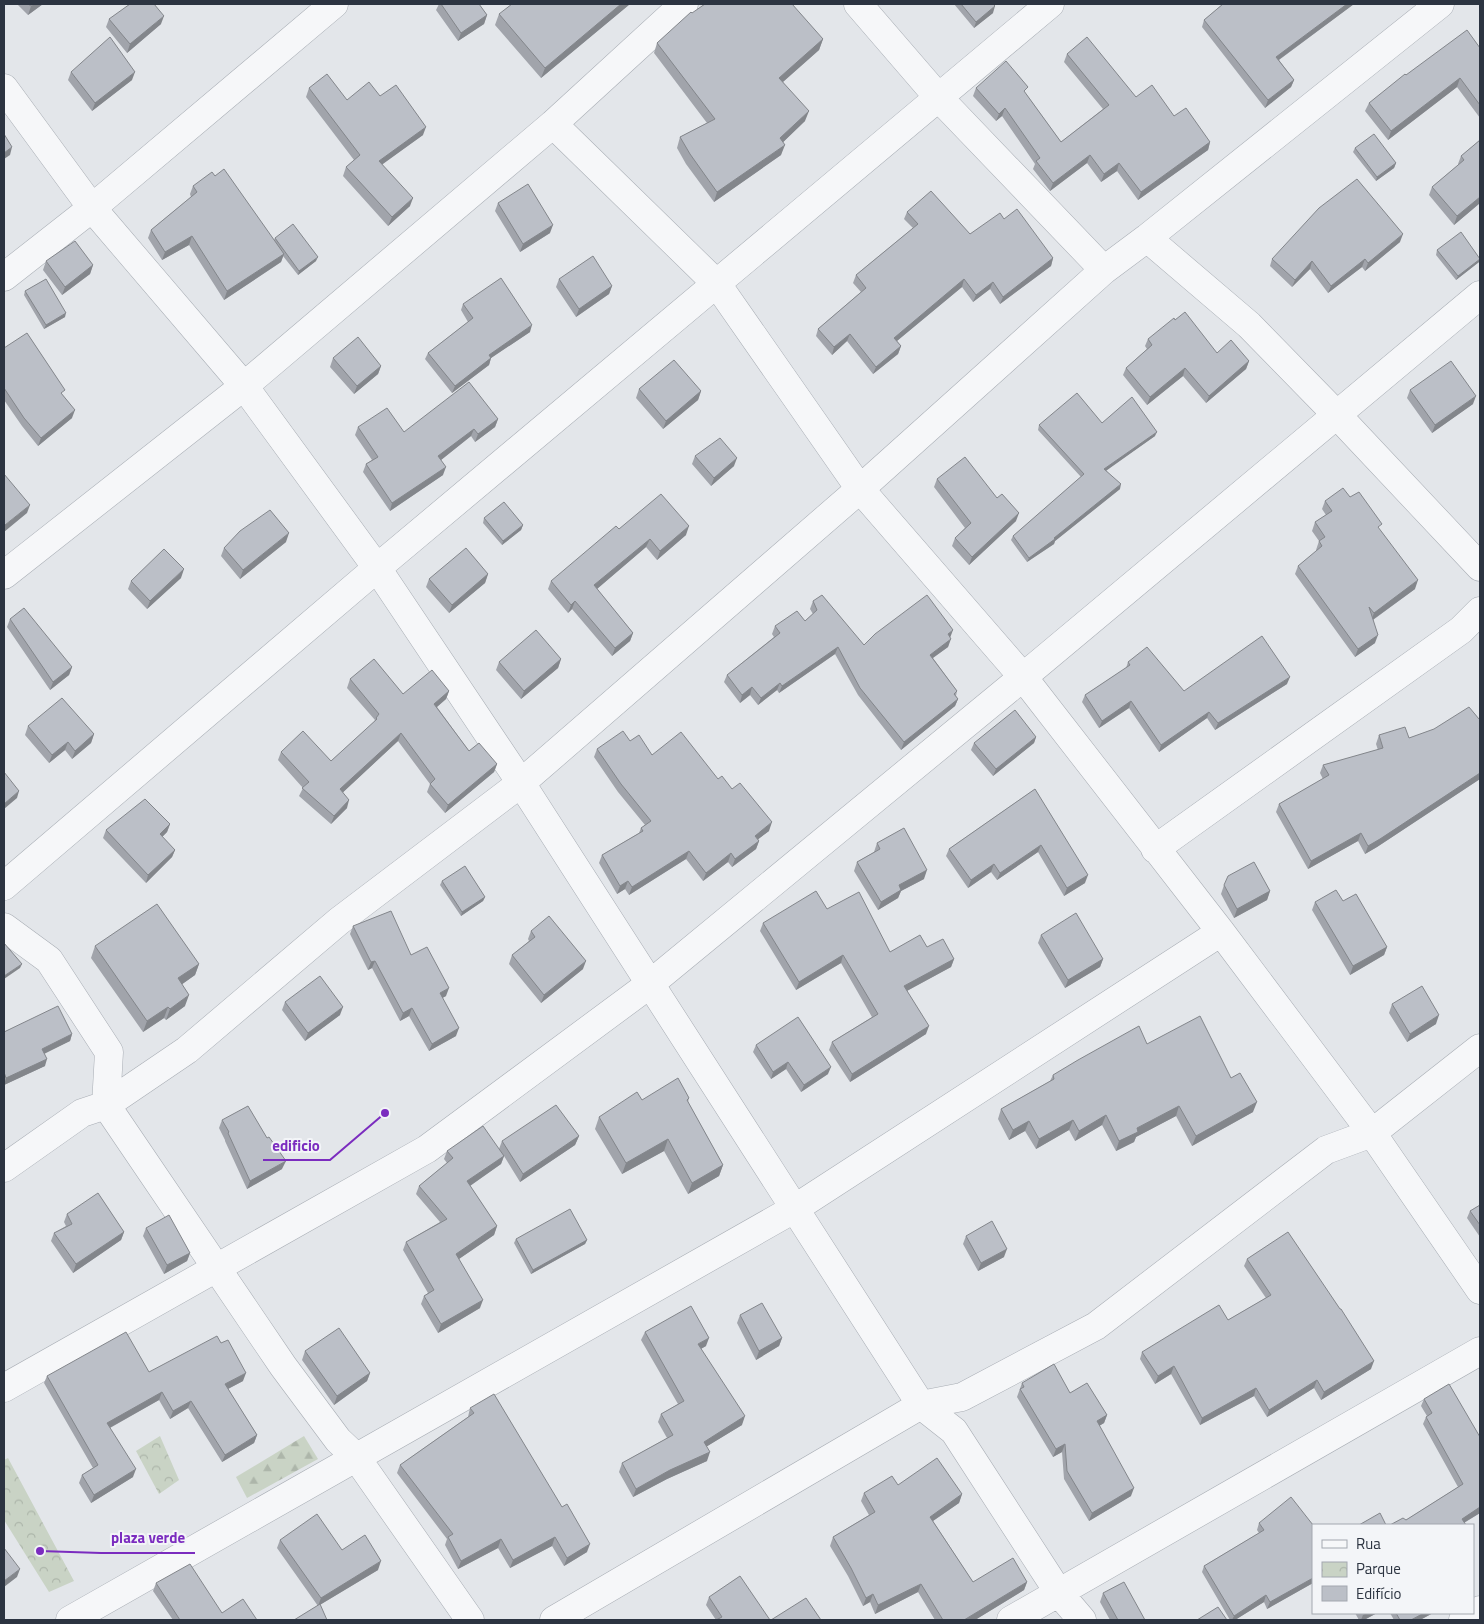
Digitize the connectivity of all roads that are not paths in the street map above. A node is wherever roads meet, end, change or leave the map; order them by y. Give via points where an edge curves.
1 (334, 4) edge
2 (684, 4) edge
3 (858, 4) edge
4 (1050, 4) edge
5 (1440, 4) edge
6 (4, 88) edge
7 (939, 98) junction
8 (553, 124) junction
9 (92, 208) junction
10 (1147, 238) junction
11 (1104, 270) junction
12 (4, 277) edge
13 (717, 284) junction
14 (1480, 295) edge
15 (244, 386) junction
16 (1337, 415) junction
17 (860, 489) junction
18 (1480, 567) edge
19 (377, 568) junction
20 (4, 575) edge
21 (1480, 611) edge
22 (1023, 677) junction
23 (521, 783) junction
24 (1155, 849) junction
25 (4, 886) edge
26 (4, 927) edge
27 (1221, 932) junction
28 (650, 984) junction
29 (1480, 1048) edge
30 (106, 1105) junction
31 (1372, 1132) junction
32 (4, 1168) edge
33 (794, 1209) junction
34 (217, 1268) junction
35 (1480, 1290) edge
36 (1480, 1351) edge
37 (4, 1388) edge
38 (921, 1405) junction
39 (356, 1457) junction
40 (1059, 1593) junction
41 (70, 1620) edge
42 (470, 1620) edge
43 (554, 1620) edge
44 (1011, 1620) edge
45 (1082, 1620) edge

1 - 9 street
2 - 8 street
3 - 7 street
4 - 7 street
5 - 10 street
6 - 9 street
7 - 11 street
7 - 13 street
8 - 13 street
8 - 15 street
9 - 12 street
9 - 15 street
10 - 11 street
10 - 16 street via 1248,325
11 - 17 street
13 - 17 street
13 - 19 street
14 - 16 street
15 - 19 street
15 - 20 street
16 - 18 street
16 - 22 street
17 - 22 street
17 - 23 street
19 - 23 street
19 - 25 street
21 - 24 street via 1462,630
22 - 24 street
22 - 28 street
23 - 28 street
23 - 30 street via 339,921 187,1050
24 - 27 street
26 - 30 street via 49,960 109,1052
27 - 31 street
27 - 33 street
28 - 33 street
28 - 34 street via 427,1149
29 - 31 street
30 - 32 street via 82,1113
30 - 34 street
31 - 35 street
31 - 38 street via 1326,1150 1096,1326 962,1397
33 - 38 street
33 - 39 street
34 - 37 street
34 - 39 street via 283,1366 338,1440
36 - 40 street
38 - 40 street via 954,1431
38 - 43 street
39 - 41 street
39 - 42 street
40 - 44 street
40 - 45 street

